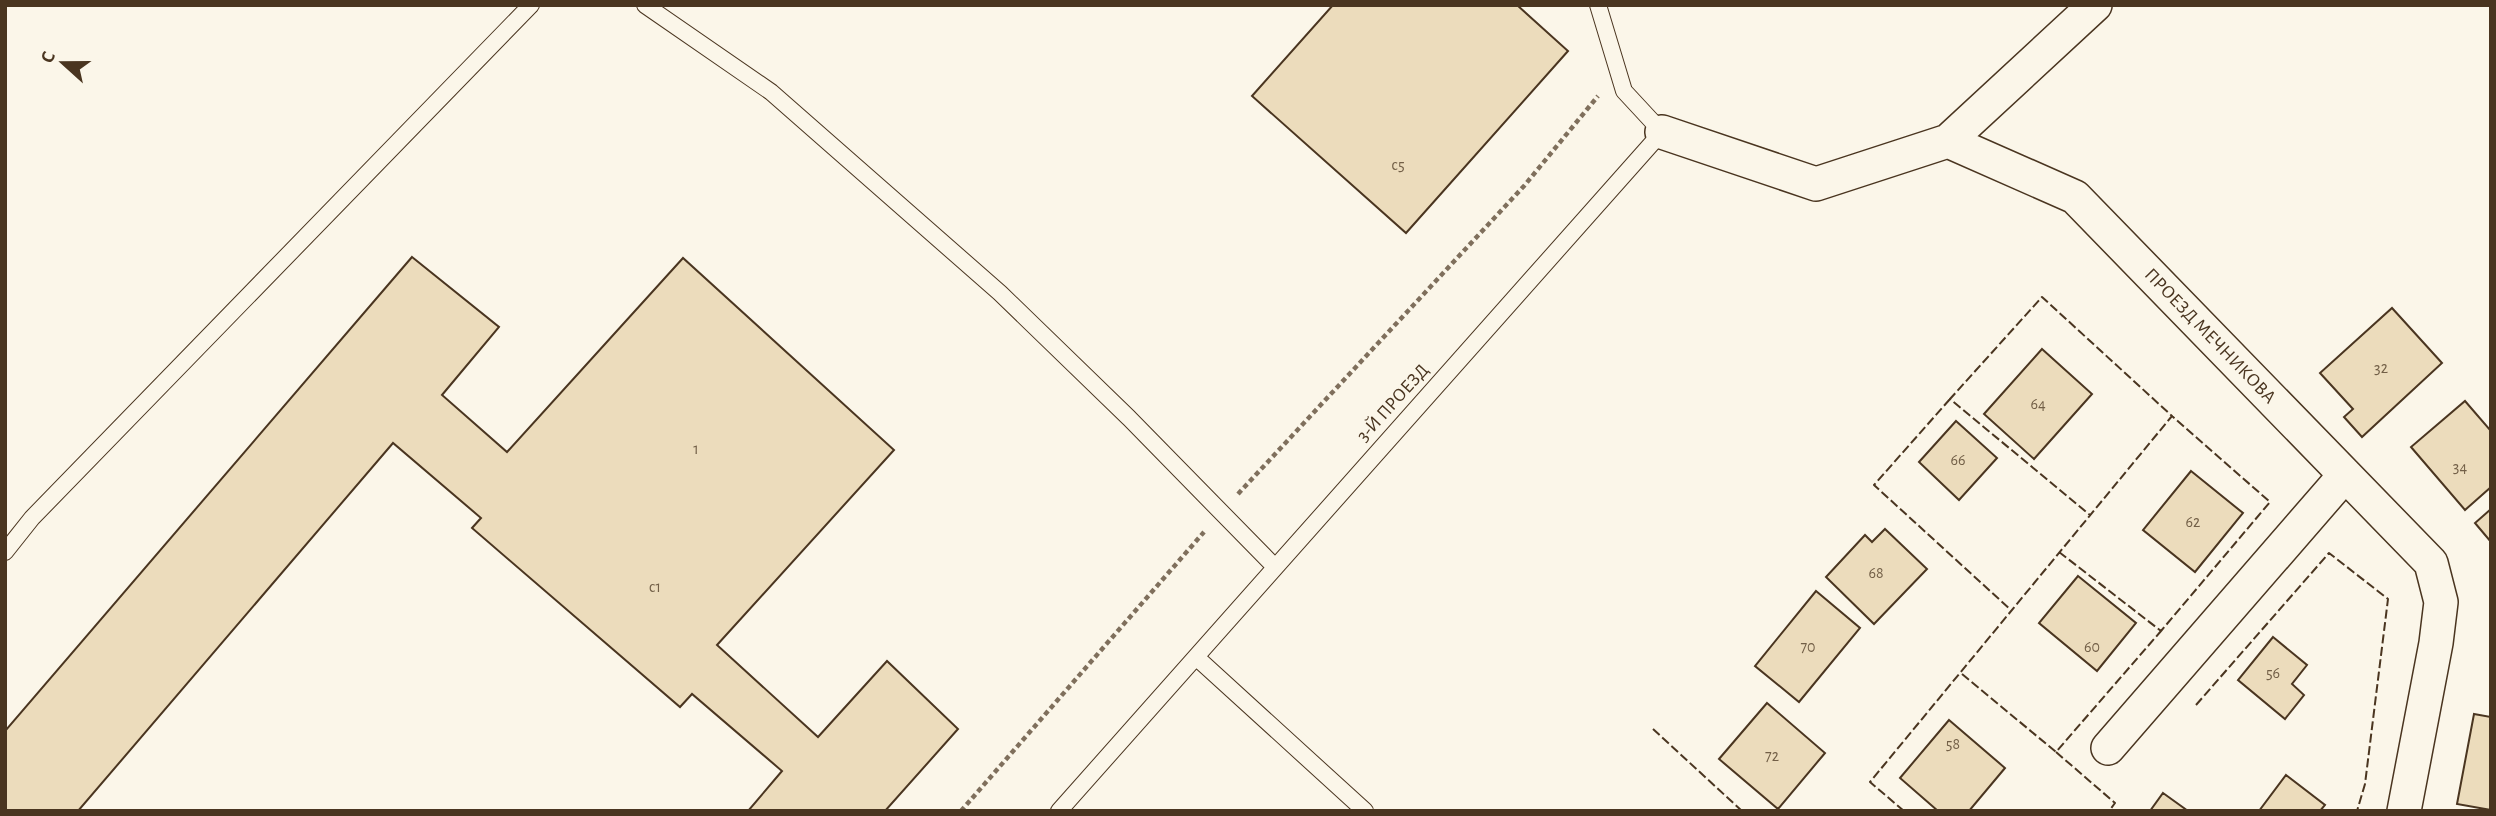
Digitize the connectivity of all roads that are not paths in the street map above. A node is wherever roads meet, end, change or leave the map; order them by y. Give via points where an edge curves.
1 (531, 5) edge
2 (645, 5) edge
3 (1598, 5) edge
4 (2095, 5) edge
5 (1662, 132) junction
6 (1948, 141) junction
7 (2345, 475) junction
8 (5, 552) edge
9 (1275, 567) junction
10 (1196, 657) junction
11 (2108, 748) dead end
12 (1059, 811) edge
13 (1365, 811) edge
14 (2404, 811) edge

1 - 8 lane via 41,508
2 - 9 lane via 771,92 1000,293
3 - 5 lane via 1624,90
4 - 6 street
5 - 6 street via 1816,184
5 - 9 lane, 3-Й ПРОЕЗД
6 - 7 street, ПРОЕЗД МЕЧНИКОВА via 2075,197
7 - 11 street
7 - 14 street, ПРОЕЗД МЕЧНИКОВА via 2431,563 2441,602
9 - 10 lane, 3-Й ПРОЕЗД
10 - 12 lane, 3-Й ПРОЕЗД
10 - 13 lane

